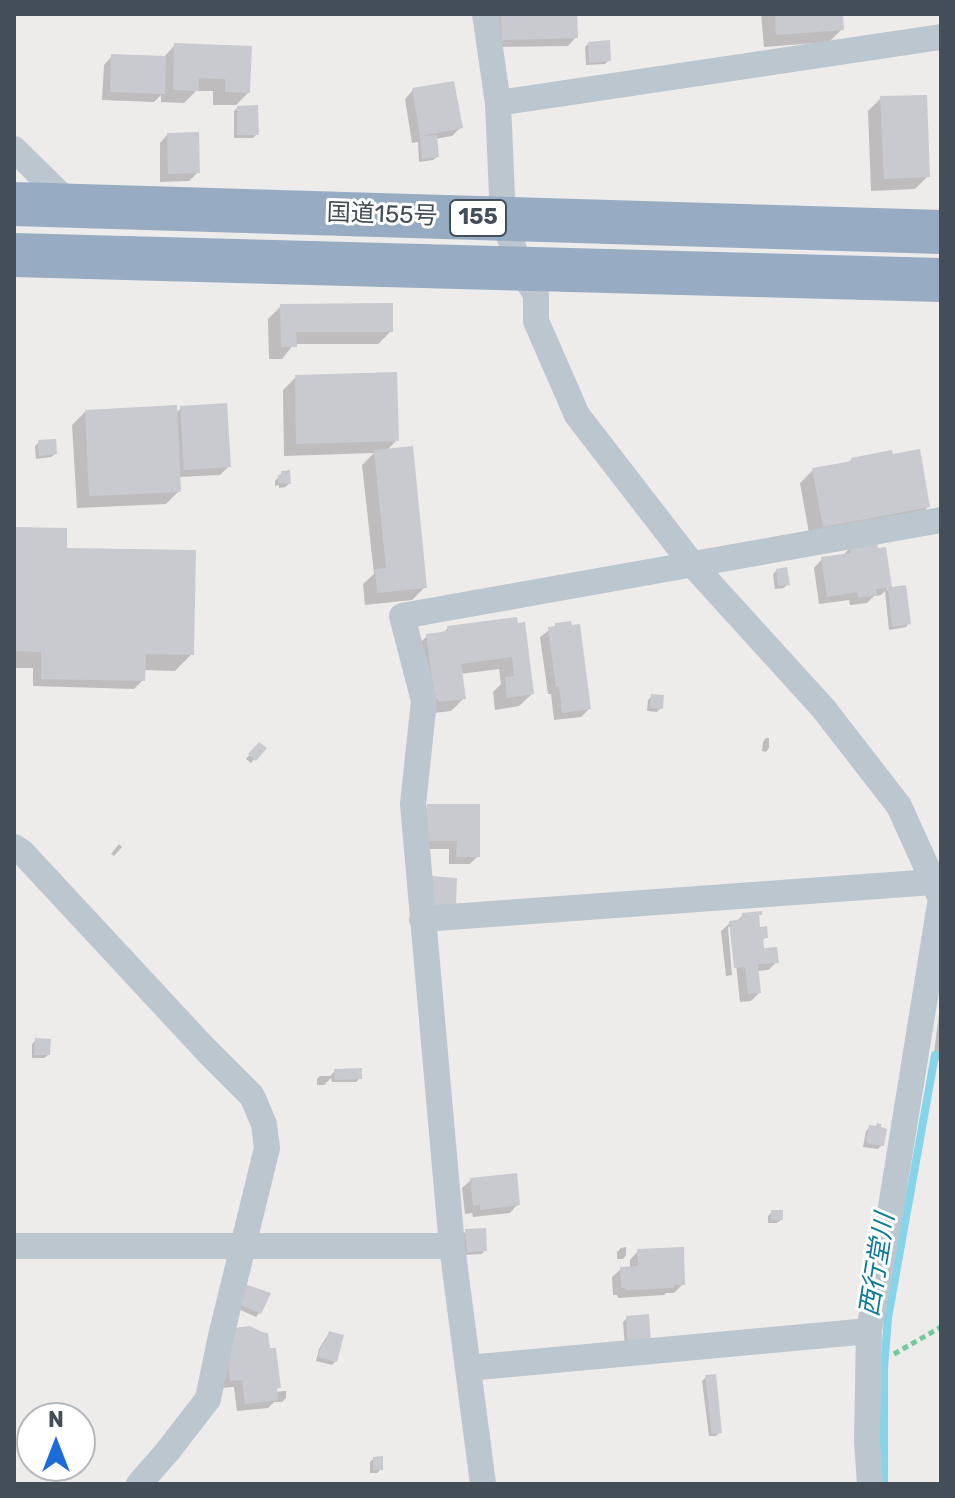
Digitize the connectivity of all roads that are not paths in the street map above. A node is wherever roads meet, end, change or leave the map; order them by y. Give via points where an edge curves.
1 (485, 14) edge
2 (941, 37) edge
3 (498, 103) junction
4 (14, 149) edge
5 (14, 204) edge
6 (73, 207) junction
7 (503, 219) junction
8 (941, 232) edge
9 (14, 255) edge
10 (521, 269) junction
11 (941, 280) edge
12 (941, 520) edge
13 (692, 564) junction
14 (14, 847) edge
15 (938, 893) edge
16 (422, 919) junction
17 (244, 1245) junction
18 (14, 1246) edge
19 (452, 1246) junction
20 (869, 1331) junction
21 (468, 1368) junction
22 (139, 1484) edge
23 (483, 1484) edge
24 (870, 1484) edge

1 - 3 street
2 - 3 street
3 - 7 street
4 - 6 street
5 - 6 highway, 国道155号 / 155
6 - 7 highway, 国道155号 / 155
7 - 8 highway, 国道155号 / 155
7 - 10 street
9 - 10 highway, 国道155号 / 155
10 - 11 highway, 国道155号 / 155
10 - 13 street via 536,295 536,321 577,415
12 - 13 street
13 - 15 street via 823,708 899,806
13 - 16 street via 402,616 424,701 413,804
14 - 17 street via 252,1096 267,1148
15 - 16 street
15 - 20 street
16 - 19 street
17 - 18 street
17 - 19 street
17 - 22 street via 208,1399
19 - 21 street
20 - 21 street
20 - 24 street
21 - 23 street

